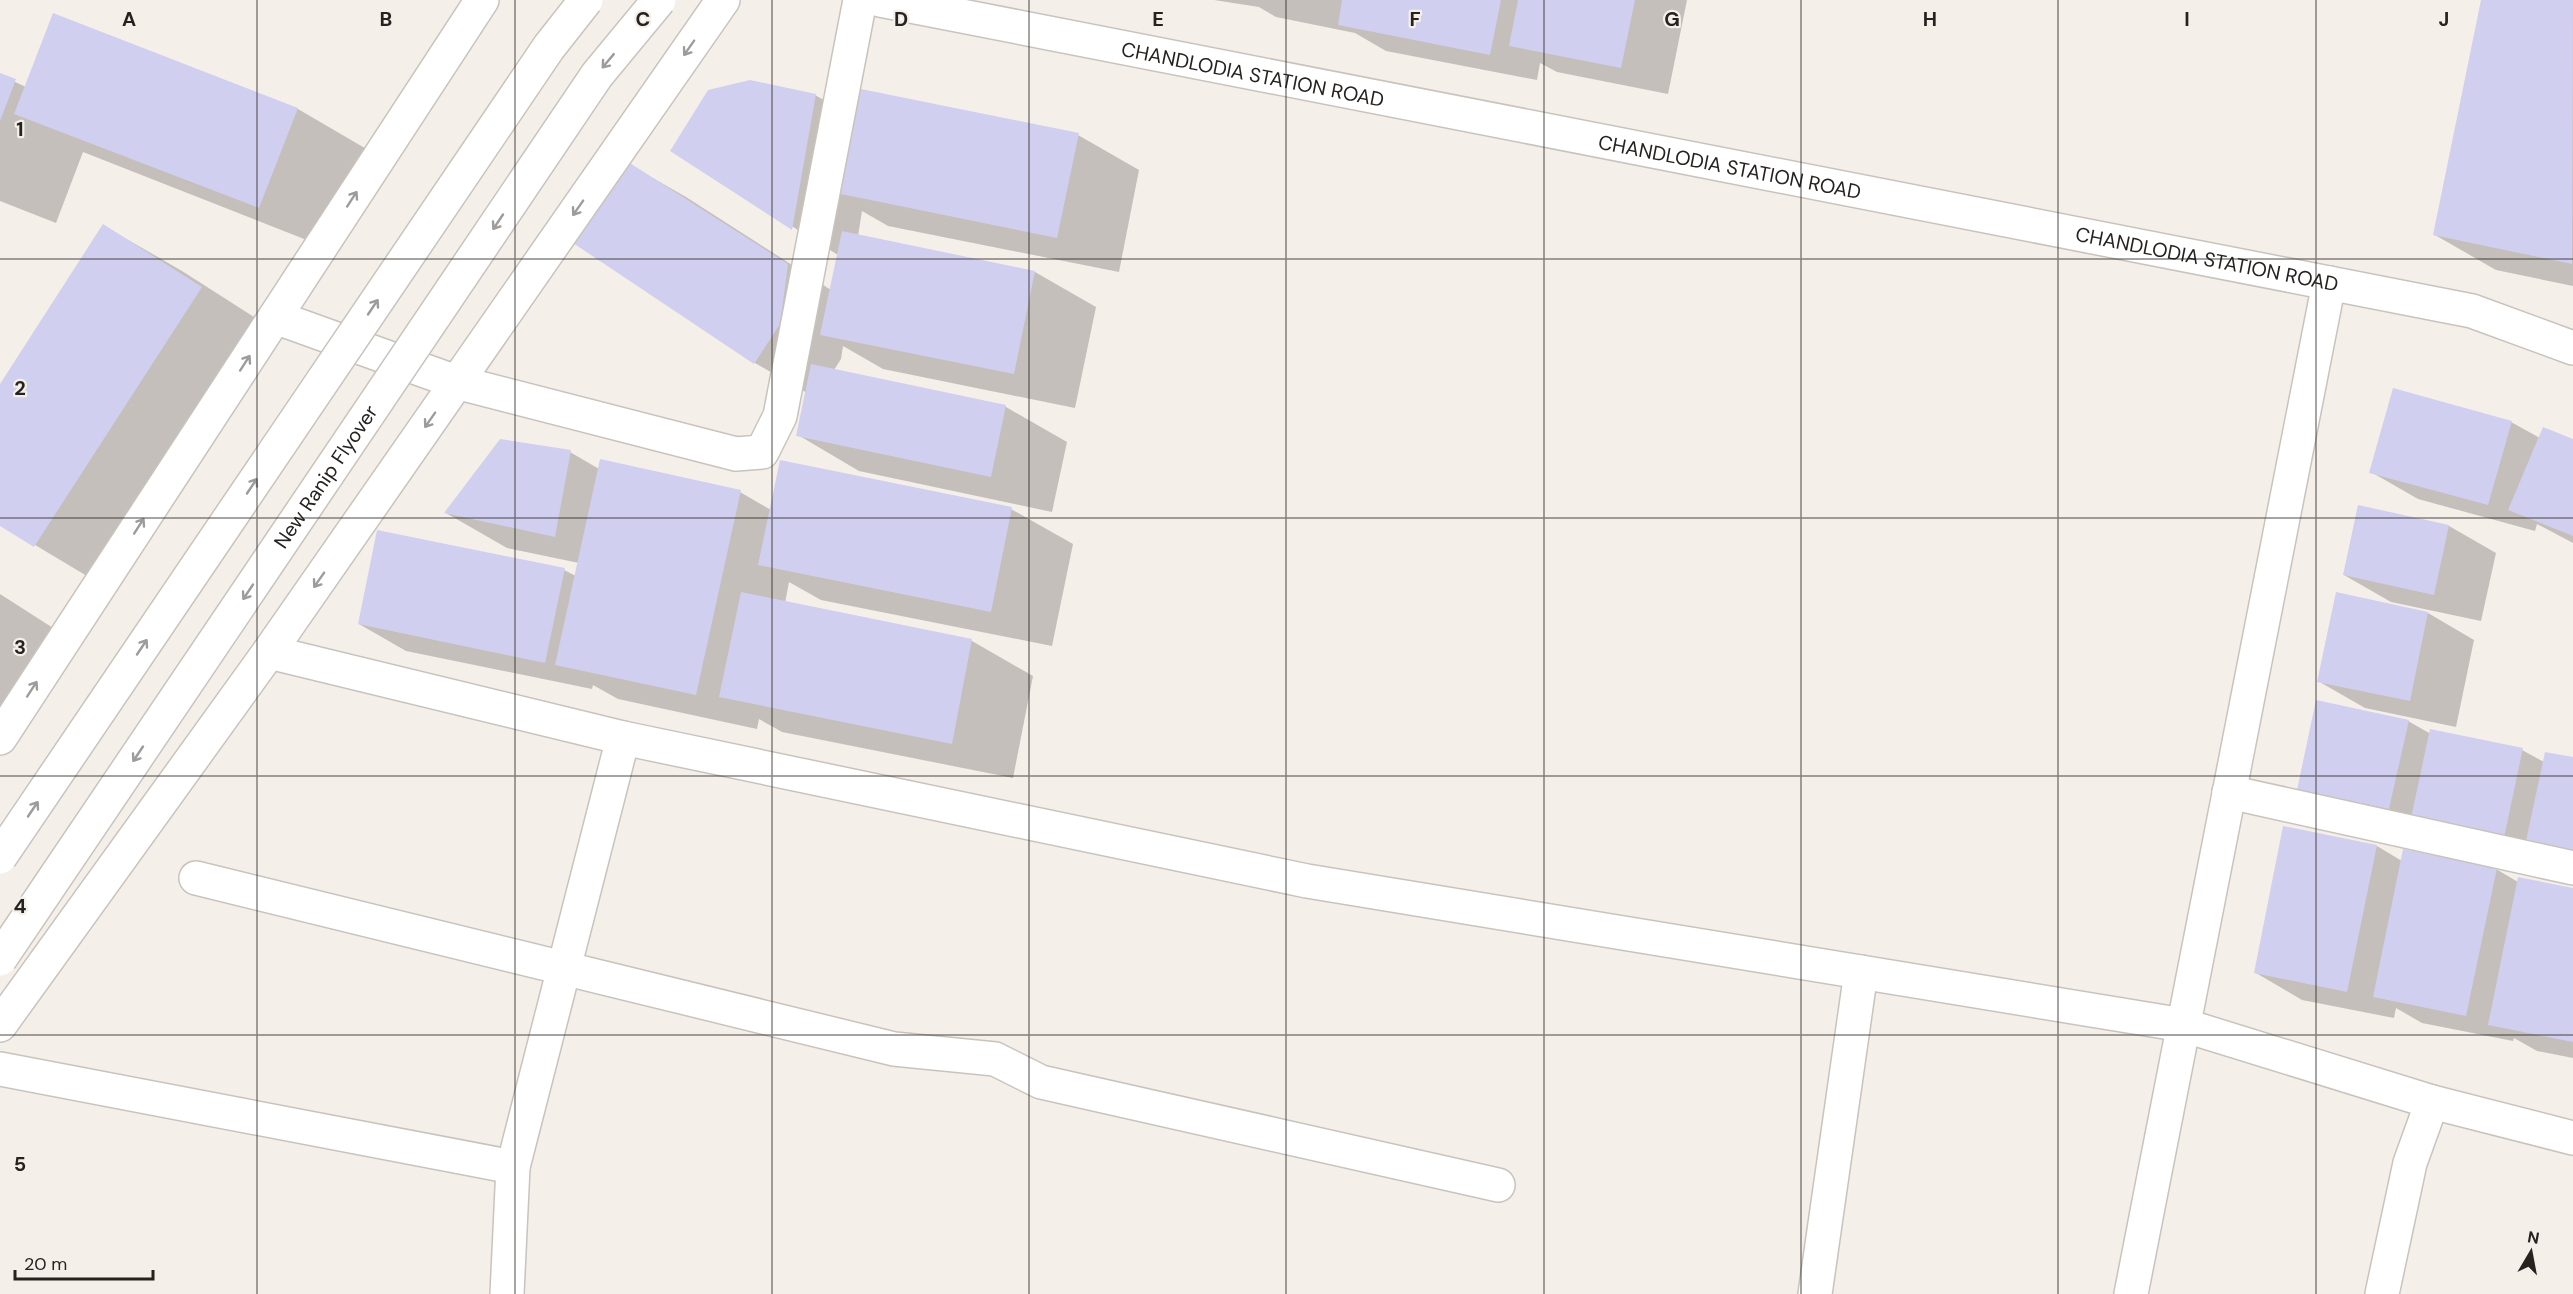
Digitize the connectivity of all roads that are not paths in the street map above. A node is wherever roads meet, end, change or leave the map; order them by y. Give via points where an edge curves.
1 (482, 0) edge
2 (586, 0) edge
3 (659, 0) edge
4 (723, 0) edge
5 (860, 0) edge
6 (880, 0) edge
7 (2329, 283) junction
8 (275, 317) junction
9 (2573, 348) edge
10 (456, 382) junction
11 (269, 652) junction
12 (0, 738) edge
13 (623, 738) junction
14 (2229, 792) junction
15 (0, 857) edge
16 (2573, 868) edge
17 (196, 878) dead end
18 (0, 959) edge
19 (564, 967) junction
20 (1861, 972) junction
21 (0, 1025) edge
22 (2183, 1025) junction
23 (0, 1069) edge
24 (2432, 1102) junction
25 (2573, 1138) edge
26 (513, 1167) junction
27 (1498, 1185) dead end
28 (507, 1294) edge
29 (1815, 1294) edge
30 (2131, 1294) edge
31 (2382, 1294) edge

8 -> 1 street
15 -> 2 street, bridge via 549,47
3 -> 18 street, New Ranip Flyover, bridge via 597,75
4 -> 10 street
5 - 10 street via 780,416 762,452 736,454
6 - 7 street, CHANDLODIA STATION ROAD via 1232,72
7 - 9 street, CHANDLODIA STATION ROAD via 2472,311
7 - 14 street
8 - 10 street
12 -> 8 street
10 -> 11 street
11 - 13 street
11 - 21 street
13 - 19 street
13 - 20 street via 1307,880
14 - 16 street
14 - 22 street
17 - 19 street
19 - 26 street
19 - 27 street via 894,1048 995,1059 1041,1082
20 - 22 street
20 - 29 street
22 - 24 street
22 - 30 street
23 - 26 street
24 - 25 street
24 - 31 street via 2410,1163
26 - 28 street

